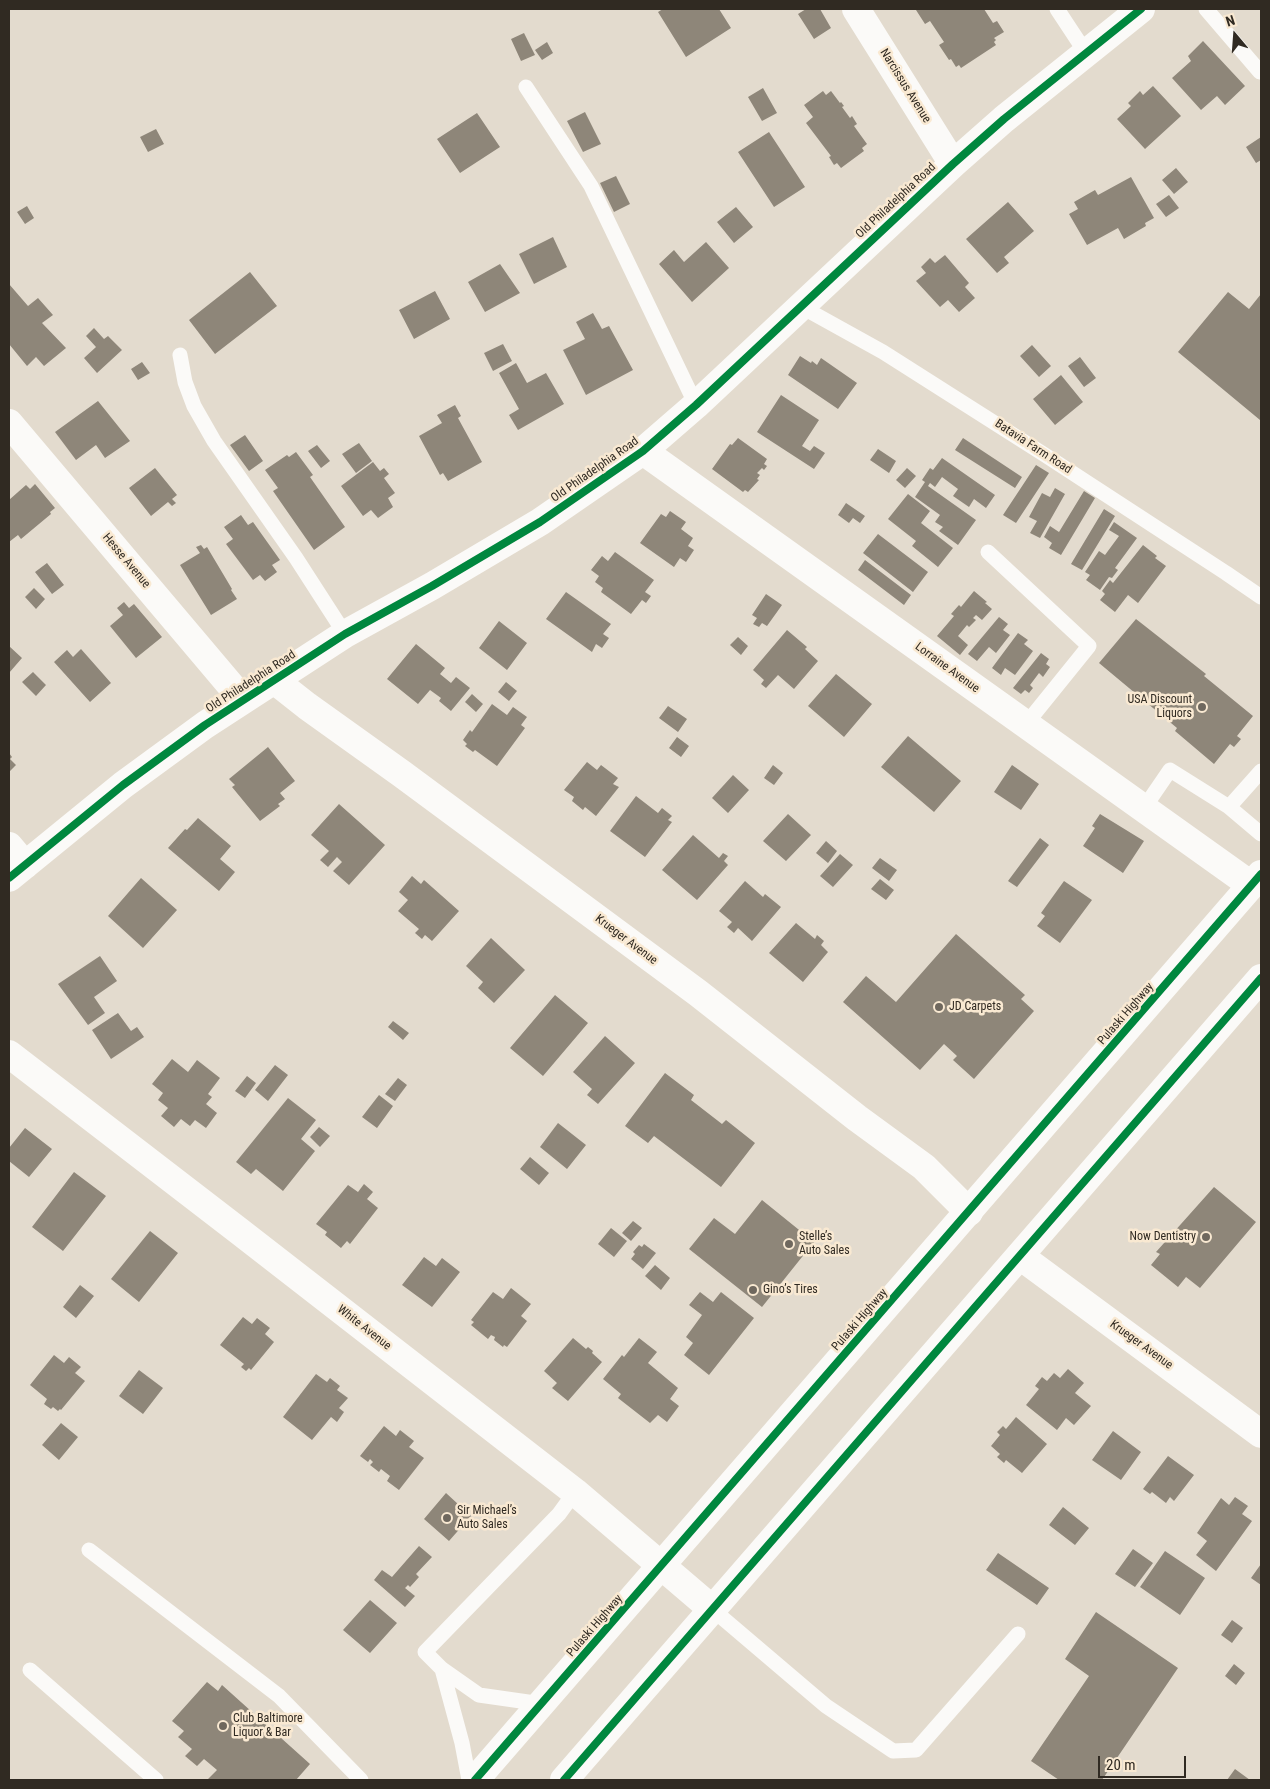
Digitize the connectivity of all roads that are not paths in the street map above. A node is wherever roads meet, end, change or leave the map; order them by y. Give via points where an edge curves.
1 (856, 9) edge
2 (1057, 9) edge
3 (1141, 9) edge
4 (1206, 9) edge
5 (1086, 53) junction
6 (1260, 72) dead end
7 (526, 87) dead end
8 (953, 164) junction
9 (800, 306) junction
10 (180, 355) dead end
11 (696, 406) junction
12 (9, 423) edge
13 (643, 451) junction
14 (988, 552) dead end
15 (1261, 597) edge
16 (345, 634) junction
17 (274, 680) junction
18 (243, 700) junction
19 (1026, 724) junction
20 (1261, 771) edge
21 (1229, 807) junction
22 (1144, 808) junction
23 (1261, 834) edge
24 (14, 863) edge
25 (1256, 879) edge
26 (1260, 980) edge
27 (9, 1054) edge
28 (969, 1212) junction
29 (1020, 1256) junction
30 (1261, 1434) edge
31 (575, 1492) junction
32 (89, 1550) dead end
33 (662, 1566) junction
34 (712, 1609) junction
35 (1018, 1634) dead end
36 (30, 1670) dead end
37 (442, 1670) junction
38 (542, 1704) junction
39 (352, 1777) edge
40 (156, 1780) edge
41 (469, 1780) edge
42 (475, 1780) edge
43 (564, 1780) edge

1 - 8 main road, Narcissus Avenue
2 - 5 lane
3 - 5 main road, Old Philadelphia Road
4 - 6 lane
5 - 8 main road, Old Philadelphia Road
7 - 11 lane via 591,186
8 - 9 main road, Old Philadelphia Road
9 - 11 main road, Old Philadelphia Road
9 - 15 lane, Batavia Farm Road via 962,401
10 - 16 lane via 194,406 214,441
11 - 13 main road, Old Philadelphia Road
12 - 18 main road, Hesse Avenue
13 - 16 main road, Old Philadelphia Road via 493,551
13 - 19 main road, Lorraine Avenue
14 - 19 lane via 1089,646
16 - 17 main road, Old Philadelphia Road
17 - 18 main road, Old Philadelphia Road
17 - 28 main road, Krueger Avenue via 698,994 924,1168
18 - 24 main road, Old Philadelphia Road
19 - 22 main road, Lorraine Avenue
20 - 21 lane
21 - 22 lane via 1170,770
21 - 23 lane
22 - 25 main road, Lorraine Avenue
25 - 28 main road, Pulaski Highway
26 - 29 main road
27 - 31 main road, White Avenue
28 - 33 main road, Pulaski Highway
29 - 30 main road, Krueger Avenue
29 - 34 main road
31 - 33 main road, White Avenue
31 - 37 lane via 559,1514 425,1652
32 - 39 lane via 279,1696
33 - 34 main road, White Avenue
33 - 38 main road, Pulaski Highway
34 - 35 lane via 826,1706 893,1751 916,1750
34 - 43 main road
36 - 40 lane
37 - 38 lane via 479,1695
37 - 41 lane
38 - 42 main road, Pulaski Highway

